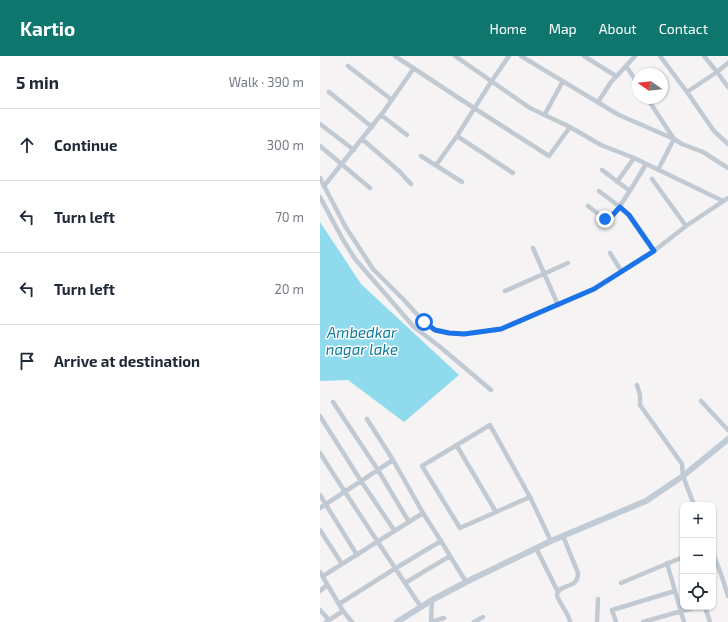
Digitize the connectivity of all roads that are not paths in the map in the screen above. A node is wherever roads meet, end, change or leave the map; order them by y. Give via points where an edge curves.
1 (395, 56) edge
2 (455, 56) edge
3 (509, 56) edge
4 (521, 56) edge
5 (584, 56) edge
6 (635, 56) edge
7 (660, 56) edge
8 (704, 56) edge
9 (728, 63) edge
10 (348, 66) dead end
11 (626, 66) junction
12 (414, 68) junction
13 (717, 72) junction
14 (632, 75) edge
15 (616, 76) junction
16 (563, 81) junction
17 (491, 82) junction
18 (728, 87) edge
19 (329, 92) dead end
20 (687, 92) junction
21 (392, 100) junction
22 (598, 102) junction
23 (651, 104) edge
24 (474, 108) junction
25 (545, 114) junction
26 (381, 115) junction
27 (320, 124) edge
28 (372, 127) junction
29 (570, 127) junction
30 (407, 135) dead end
31 (457, 136) junction
32 (362, 139) junction
33 (674, 139) junction
34 (728, 144) edge
35 (320, 146) edge
36 (354, 150) junction
37 (421, 156) dead end
38 (634, 158) junction
39 (342, 164) junction
40 (646, 164) junction
41 (436, 165) junction
42 (728, 168) edge
43 (602, 170) dead end
44 (658, 170) junction
45 (513, 173) dead end
46 (320, 178) edge
47 (652, 179) dead end
48 (462, 182) dead end
49 (617, 182) junction
50 (411, 184) dead end
51 (324, 186) junction
52 (370, 188) dead end
53 (599, 191) dead end
54 (630, 191) junction
55 (320, 197) edge
56 (728, 198) edge
57 (723, 201) junction
58 (588, 206) dead end
59 (620, 207) junction
60 (686, 226) junction
61 (533, 248) dead end
62 (654, 251) junction
63 (610, 253) dead end
64 (568, 263) dead end
65 (622, 272) junction
66 (544, 274) junction
67 (505, 291) dead end
68 (558, 305) junction
69 (637, 385) dead end
70 (491, 390) dead end
71 (701, 401) dead end
72 (333, 402) dead end
73 (320, 416) edge
74 (367, 419) dead end
75 (728, 430) edge
76 (728, 439) edge
77 (457, 446) junction
78 (320, 453) edge
79 (392, 460) junction
80 (378, 470) junction
81 (683, 476) junction
82 (361, 481) junction
83 (345, 491) junction
84 (320, 495) edge
85 (530, 497) junction
86 (693, 502) edge
87 (326, 504) junction
88 (320, 508) edge
89 (496, 512) junction
90 (423, 513) junction
91 (409, 522) junction
92 (320, 530) edge
93 (394, 530) junction
94 (563, 536) junction
95 (441, 541) junction
96 (551, 541) junction
97 (378, 542) junction
98 (536, 548) junction
99 (357, 555) junction
100 (450, 556) junction
101 (680, 558) edge
102 (716, 561) edge
103 (667, 563) junction
104 (342, 564) junction
105 (396, 568) junction
106 (321, 574) edge
107 (728, 575) edge
108 (722, 577) junction
109 (466, 582) junction
110 (405, 583) junction
111 (620, 583) dead end
112 (327, 585) junction
113 (320, 591) edge
114 (675, 591) junction
115 (558, 592) junction
116 (728, 596) edge
117 (598, 599) dead end
118 (432, 600) junction
119 (339, 604) junction
120 (421, 606) junction
121 (320, 610) edge
122 (343, 610) junction
123 (685, 610) edge
124 (706, 610) edge
125 (681, 611) junction
126 (483, 617) dead end
127 (444, 618) dead end
128 (404, 620) edge
129 (328, 621) edge
130 (352, 622) edge
131 (397, 622) edge
132 (431, 622) edge
133 (474, 622) edge
134 (570, 622) edge
135 (597, 622) edge
136 (616, 622) edge
137 (643, 622) edge
138 (684, 622) edge
139 (710, 622) edge

1 - 12 street
2 - 17 street
3 - 17 street
4 - 16 street
5 - 15 street
6 - 11 street
7 - 20 street
8 - 13 street
9 - 13 street
10 - 21 street
11 - 14 street
11 - 15 street
12 - 21 street
12 - 24 street
13 - 18 street
13 - 20 street
15 - 22 street
16 - 22 street
16 - 25 street
17 - 24 street
17 - 25 street via 530,108
19 - 28 street
20 - 34 street via 714,130
21 - 26 street
22 - 33 street via 618,115
23 - 33 street
24 - 29 street via 550,156
24 - 31 street
25 - 29 street
26 - 28 street
26 - 30 street
27 - 36 street
28 - 32 street
29 - 38 street
31 - 41 street
31 - 45 street
32 - 36 street
32 - 50 street
33 - 42 street via 703,152
33 - 44 street
35 - 39 street
36 - 39 street
37 - 41 street
38 - 40 street
38 - 49 street
39 - 51 street
39 - 52 street
40 - 44 street
40 - 54 street
41 - 48 street
43 - 49 street
44 - 57 street
46 - 51 street
47 - 60 street
49 - 54 street
51 - 68 street via 345,226 373,268 424,322 435,330 464,334 501,329
53 - 59 street
54 - 59 street
55 - 70 street via 355,259 414,327
56 - 57 street
57 - 60 street
58 - 59 street via 605,219 610,218
59 - 62 street via 629,215
60 - 62 street
61 - 66 street
62 - 65 street
63 - 65 street
64 - 66 street
65 - 68 street via 594,289
66 - 67 street
66 - 68 street
69 - 81 street via 640,405 682,464
71 - 75 street
72 - 80 street
73 - 82 street
74 - 79 street
76 - 81 street
77 - 85 street via 490,425
77 - 89 street
77 - 89 street via 422,466 460,528
78 - 83 street
79 - 80 street
79 - 90 street
80 - 82 street
80 - 91 street
81 - 86 street
81 - 94 street via 646,502
82 - 83 street
82 - 93 street
83 - 87 street
83 - 97 street
84 - 87 street
85 - 89 street
85 - 96 street
87 - 88 street
87 - 99 street
90 - 91 street
90 - 95 street
91 - 93 street
92 - 104 street
93 - 97 street
94 - 96 street
94 - 115 street via 578,578 574,584
95 - 100 street
95 - 105 street
96 - 98 street
97 - 99 street
97 - 105 street
98 - 109 street
98 - 115 street
99 - 104 street
100 - 109 street
100 - 110 street
101 - 103 street
102 - 108 street
103 - 111 street
103 - 114 street
104 - 106 street
105 - 110 street
105 - 119 street
106 - 112 street
107 - 108 street
108 - 116 street
109 - 118 street
110 - 120 street
112 - 113 street
112 - 119 street
114 - 125 street
114 - 136 street via 612,610
115 - 134 street via 558,598
117 - 135 street
118 - 120 street
118 - 132 street
119 - 122 street
120 - 128 street
121 - 129 street
122 - 129 street
122 - 130 street
123 - 125 street
124 - 139 street
125 - 137 street
125 - 138 street
126 - 133 street
127 - 132 street
128 - 131 street

